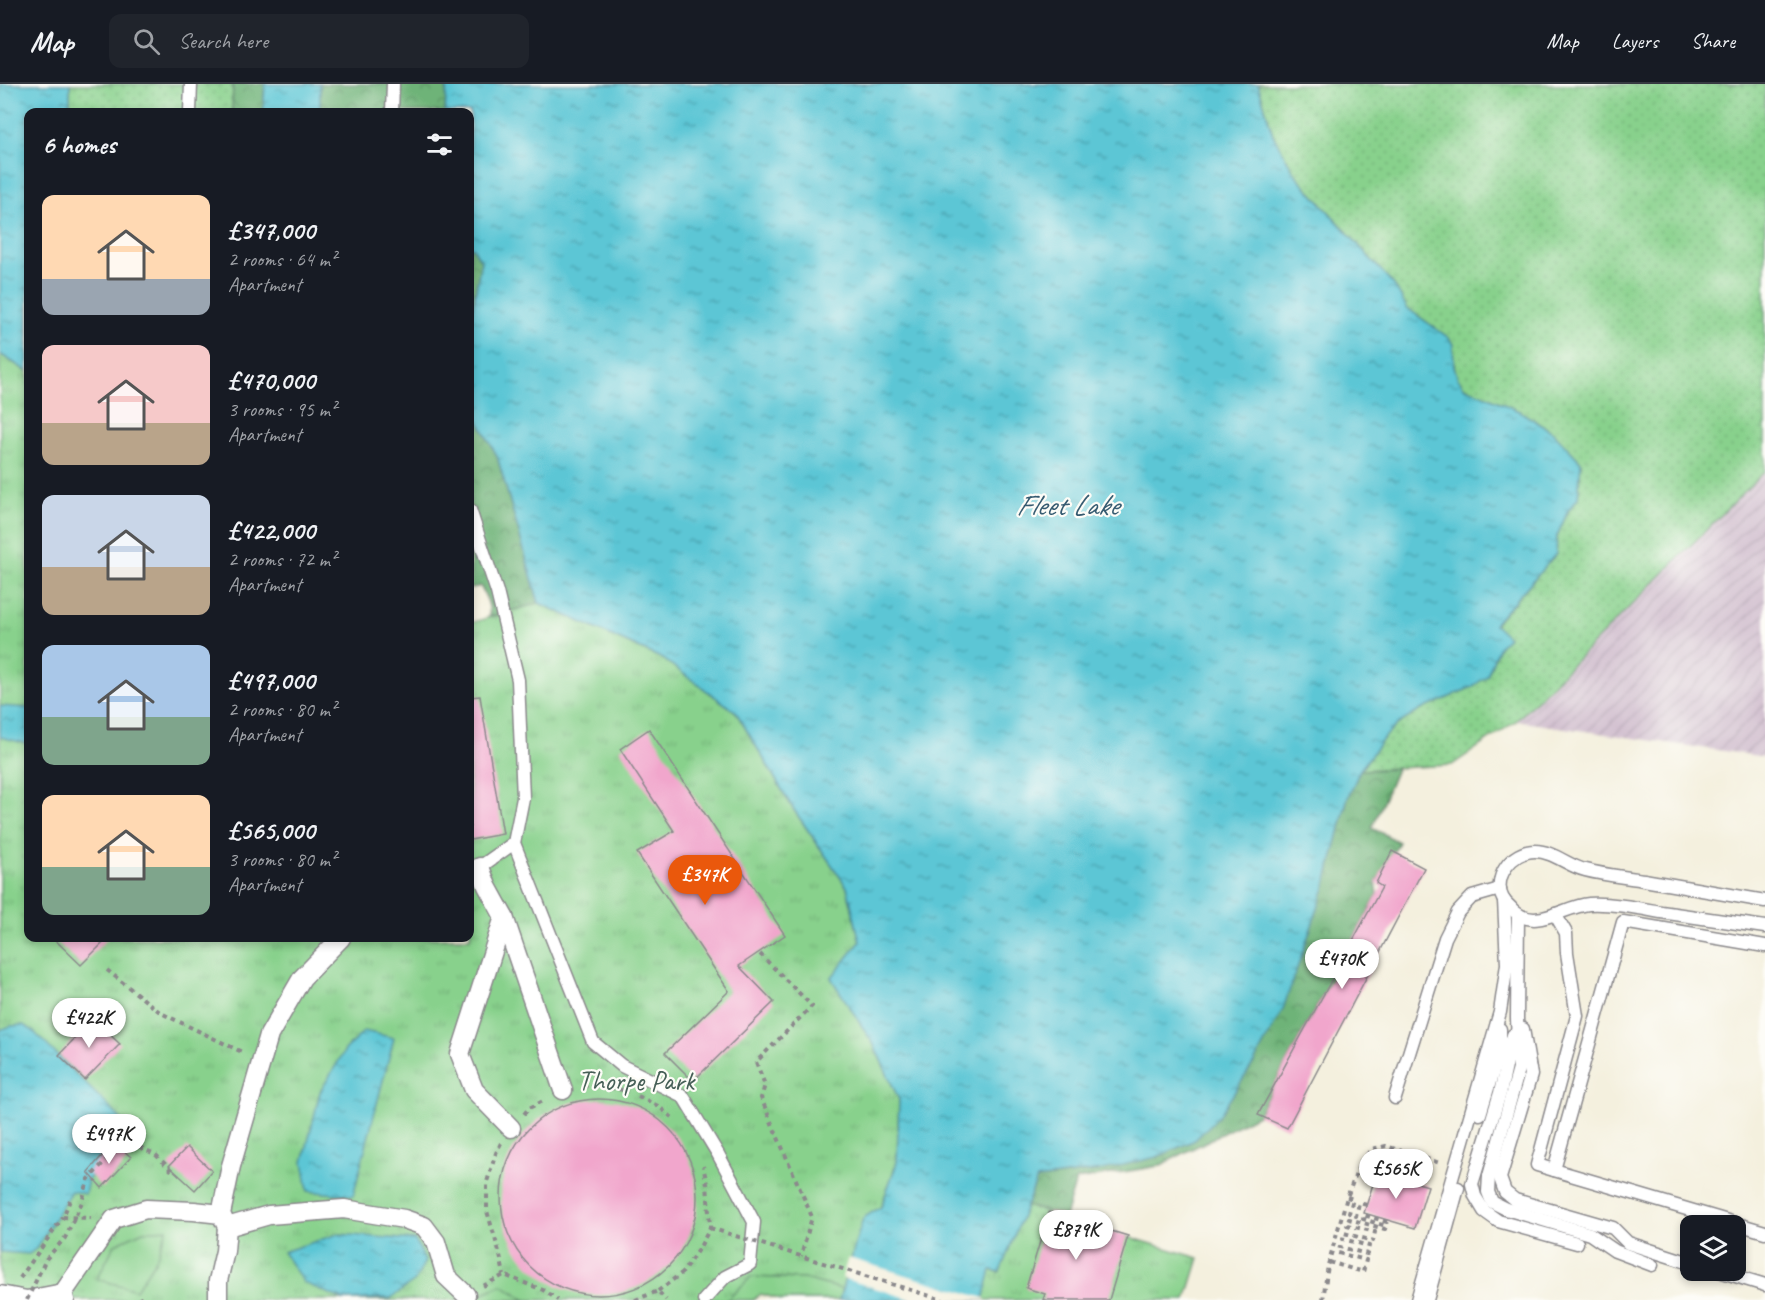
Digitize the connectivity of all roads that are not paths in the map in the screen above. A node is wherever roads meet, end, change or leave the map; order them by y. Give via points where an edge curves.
1 (191, 84) edge
2 (393, 84) edge
3 (190, 108) edge
4 (392, 108) edge
5 (474, 522) edge
6 (514, 843) junction
7 (475, 870) edge
8 (1502, 894) junction
9 (1765, 901) edge
10 (1555, 914) junction
11 (1518, 915) junction
12 (504, 917) junction
13 (1765, 927) edge
14 (337, 942) edge
15 (1765, 946) edge
16 (1517, 991) junction
17 (1500, 1012) junction
18 (1517, 1018) junction
19 (563, 1090) road end
20 (1395, 1098) dead end
21 (511, 1128) road end
22 (1554, 1170) junction
23 (224, 1220) junction
24 (1765, 1232) edge
25 (1577, 1243) dead end
26 (1680, 1260) edge
27 (1652, 1265) dead end
28 (1746, 1279) edge
29 (1765, 1285) edge
30 (472, 1292) road end
31 (64, 1296) edge
32 (14, 1298) edge
33 (218, 1300) edge
34 (704, 1300) edge
35 (1417, 1300) edge
36 (1427, 1300) edge

1 - 3 lane
2 - 4 lane
5 - 6 lane via 497,592 518,680 523,798
6 - 7 lane
6 - 34 lane via 593,1042 622,1066 683,1095 754,1222 750,1264 725,1277
7 - 12 street
8 - 9 lane via 1501,878 1506,867 1513,858 1534,851 1584,870
8 - 11 lane
8 - 17 lane via 1507,964
8 - 20 lane via 1472,897 1458,912 1445,938
10 - 11 lane via 1536,920
10 - 13 lane via 1587,904 1620,906
10 - 22 lane via 1566,933 1577,1016 1537,1165
11 - 16 lane
12 - 19 street
12 - 21 street via 460,1054 474,1090
14 - 23 street via 303,978 269,1035 231,1166
15 - 22 lane via 1623,922
16 - 18 lane
16 - 26 lane via 1531,1075 1500,1178 1504,1192 1515,1200 1612,1228 1628,1243
17 - 35 lane
17 - 36 lane via 1500,1048
18 - 25 lane via 1473,1185 1475,1196 1484,1211 1498,1221
18 - 27 lane via 1519,1069 1489,1176 1492,1202 1590,1234 1616,1251
22 - 24 lane
23 - 30 street via 345,1209 404,1219 424,1226 436,1242 446,1276
23 - 31 street via 146,1209 114,1219
23 - 33 street via 225,1251
28 - 29 lane
31 - 32 street

